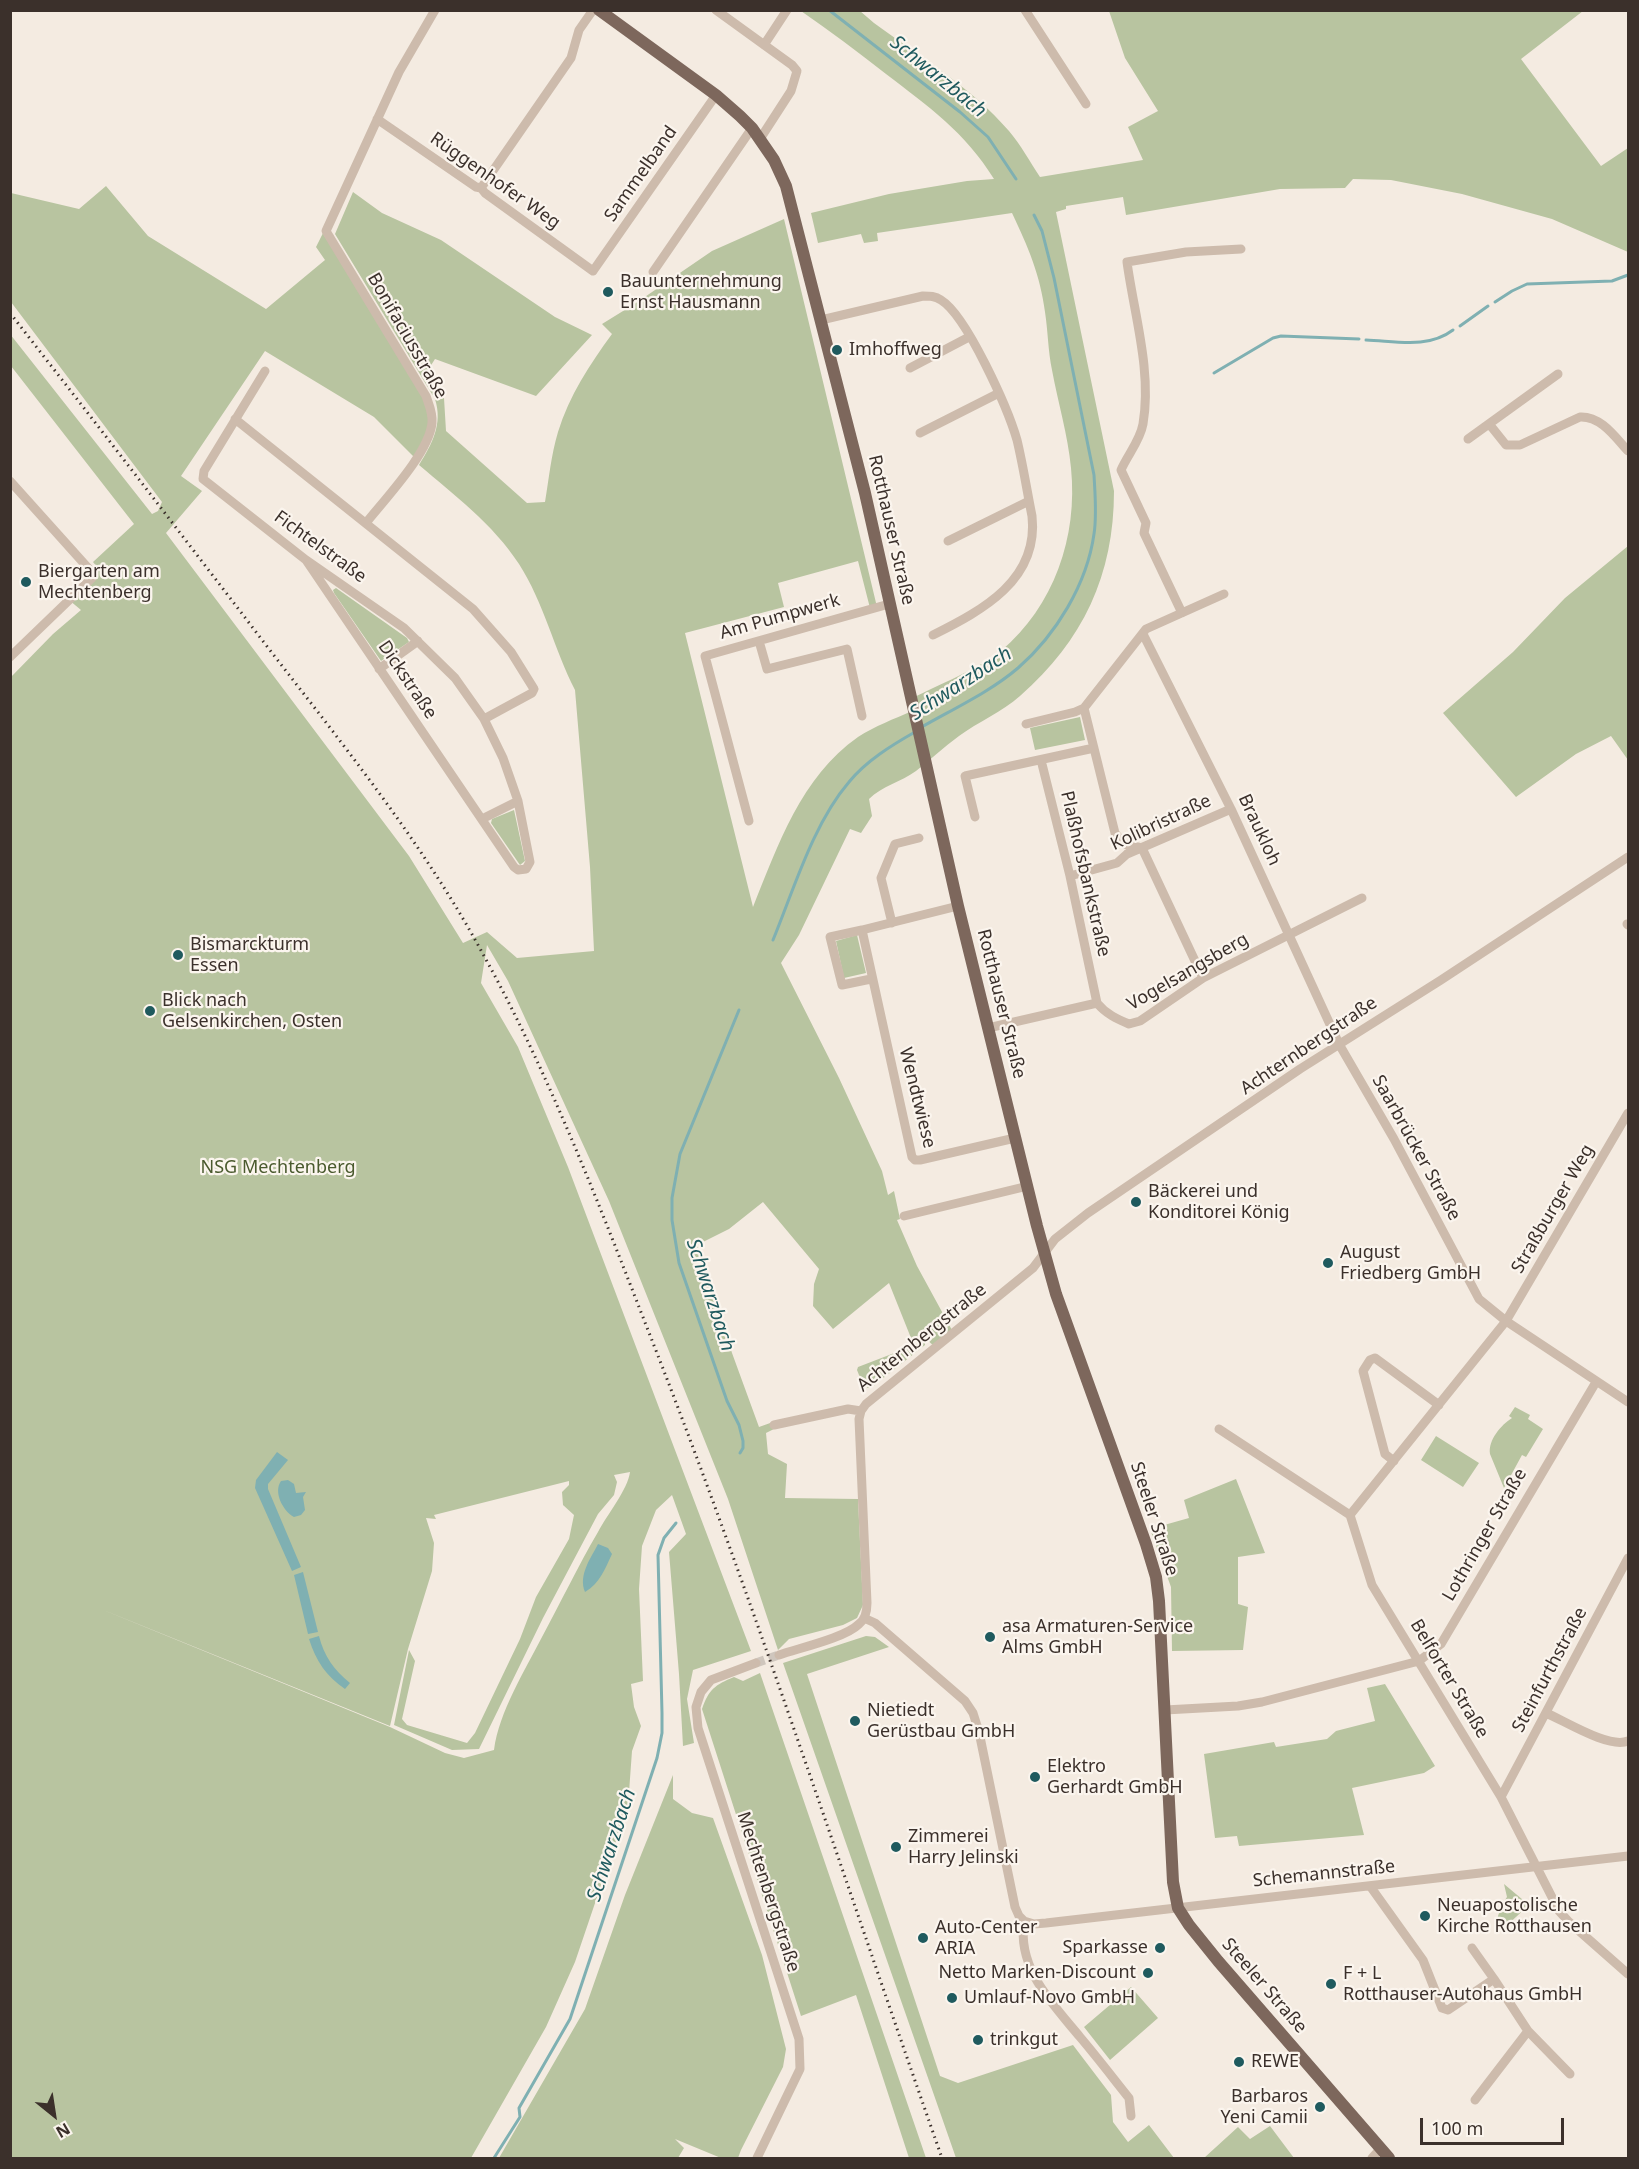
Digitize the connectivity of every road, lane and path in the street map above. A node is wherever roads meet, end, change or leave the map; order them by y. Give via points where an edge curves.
1 (435, 10) edge
2 (592, 10) edge
3 (599, 10) edge
4 (716, 10) edge
5 (787, 10) edge
6 (1025, 10) edge
7 (764, 45) junction
8 (716, 95) junction
9 (1086, 104) dead end
10 (377, 119) junction
11 (752, 128) junction
12 (760, 138) junction
13 (481, 188) junction
14 (1241, 249) dead end
15 (593, 271) joint
16 (653, 272) dead end
17 (821, 320) junction
18 (969, 336) junction
19 (910, 368) dead end
20 (265, 371) dead end
21 (1558, 374) dead end
22 (999, 393) junction
23 (235, 419) junction
24 (1490, 425) junction
25 (920, 433) dead end
26 (1468, 439) dead end
27 (1629, 451) edge
28 (10, 481) edge
29 (1029, 501) junction
30 (366, 523) junction
31 (948, 540) dead end
32 (306, 560) junction
33 (1224, 594) dead end
34 (889, 604) junction
35 (1182, 613) junction
36 (1143, 634) junction
37 (933, 635) dead end
38 (418, 641) junction
39 (759, 641) junction
40 (10, 657) edge
41 (379, 669) junction
42 (1084, 708) junction
43 (862, 716) dead end
44 (484, 719) junction
45 (1026, 724) dead end
46 (1094, 748) junction
47 (1041, 760) junction
48 (518, 801) junction
49 (1232, 809) junction
50 (975, 817) dead end
51 (482, 819) junction
52 (749, 821) dead end
53 (919, 837) dead end
54 (1142, 848) junction
55 (1629, 856) edge
56 (526, 869) joint
57 (1070, 876) junction
58 (1362, 898) dead end
59 (958, 906) junction
60 (891, 923) junction
61 (862, 930) junction
62 (1290, 935) junction
63 (1203, 978) junction
64 (871, 979) junction
65 (1098, 1003) junction
66 (988, 1028) junction
67 (1339, 1044) junction
68 (1629, 1113) edge
69 (1016, 1138) junction
70 (1028, 1186) junction
71 (904, 1216) dead end
72 (1045, 1255) junction
73 (1506, 1321) junction
74 (1596, 1382) junction
75 (1629, 1402) edge
76 (1439, 1405) junction
77 (861, 1411) junction
78 (774, 1425) dead end
79 (1219, 1429) dead end
80 (1394, 1461) junction
81 (1350, 1515) junction
82 (1629, 1558) edge
83 (864, 1618) junction
84 (779, 1655) tunnel mouth
85 (1419, 1661) junction
86 (756, 1663) tunnel mouth
87 (1165, 1710) junction
88 (1546, 1713) junction
89 (1629, 1741) edge
90 (1501, 1797) junction
91 (1629, 1856) edge
92 (1536, 1866) junction
93 (1370, 1886) junction
94 (1178, 1908) junction
95 (1024, 1922) junction
96 (1472, 1948) dead end
97 (1629, 1974) edge
98 (1494, 1979) junction
99 (1528, 2031) junction
100 (1570, 2074) dead end
101 (1475, 2100) dead end
102 (1131, 2116) dead end
103 (1382, 2148) junction
104 (757, 2158) edge
105 (1372, 2158) edge
106 (1389, 2158) edge

1 - 10 street, Bonifaciusstraße
2 - 13 street via 579,30 571,58
3 - 8 main road, Rotthauser Straße
4 - 7 street
5 - 7 street
6 - 9 street
7 - 12 street via 797,71 791,91
8 - 11 main road, Rotthauser Straße
8 - 15 street, Sammelband
10 - 13 street, Rüggenhofer Weg
10 - 30 street, Bonifaciusstraße via 326,231 426,396 432,425 422,450
11 - 12 main road, Rotthauser Straße
11 - 16 street
12 - 17 main road, Rotthauser Straße via 786,186
13 - 15 street, Rüggenhofer Weg
14 - 35 street via 1186,252 1127,262 1142,357 1144,403 1143,425 1121,470 1146,523 1144,533
17 - 18 street via 923,296 934,297 950,308
17 - 34 main road, Rotthauser Straße
18 - 19 street
18 - 22 street
20 - 23 street
21 - 24 street
22 - 25 street
22 - 29 street via 1017,440
23 - 30 street
23 - 32 street, Fichtelstraße via 203,479
24 - 26 street
24 - 27 street via 1506,445 1513,446 1588,417 1603,425
28 - 40 street via 89,569 92,578
29 - 31 street
29 - 37 street via 1032,543 1016,578 987,603
30 - 44 street via 473,609 503,642 534,688 532,693
32 - 38 street, Fichtelstraße
32 - 41 street, Dickstraße
33 - 35 street
34 - 39 street, Am Pumpwerk
34 - 59 main road, Rotthauser Straße
35 - 36 street
36 - 42 street
36 - 49 street, Braukloh
38 - 41 street
38 - 44 street, Fichtelstraße via 455,678
39 - 43 street via 767,669 847,648
39 - 52 street, Am Pumpwerk via 705,656
41 - 51 street, Dickstraße
42 - 45 street
42 - 46 street
44 - 48 street, Fichtelstraße
46 - 47 street
46 - 54 street via 1115,833 1124,844
47 - 50 street via 965,776
47 - 57 street, Plaßhofsbankstraße
48 - 51 street
48 - 56 street, Fichtelstraße via 530,862
49 - 54 street, Kolibristraße
49 - 62 street, Braukloh
51 - 56 street, Dickstraße via 514,867
53 - 60 street via 895,844 881,878
54 - 57 street, Kolibristraße via 1117,863
54 - 63 street
55 - 67 street, Achternbergstraße
57 - 65 street, Plaßhofsbankstraße
58 - 62 street, Vogelsangsberg
59 - 60 street
59 - 66 main road, Rotthauser Straße
60 - 61 street
61 - 64 street, Wendtwiese
61 - 64 street via 830,937 842,985
62 - 63 street, Vogelsangsberg
62 - 67 street, Braukloh
63 - 65 street, Vogelsangsberg via 1153,1013 1129,1024
64 - 69 street, Wendtwiese via 912,1157 920,1160
65 - 66 street
66 - 69 main road, Rotthauser Straße
67 - 72 street, Achternbergstraße via 1088,1213 1054,1239
67 - 73 street, Saarbrücker Straße via 1479,1299
68 - 73 street, Straßburger Weg
69 - 70 main road, Steeler Straße
70 - 71 street
70 - 72 main road, Steeler Straße
72 - 77 street, Achternbergstraße
72 - 87 main road, Steeler Straße via 1156,1577
73 - 74 street, Saarbrücker Straße
73 - 76 street, Straßburger Weg
74 - 75 street, Saarbrücker Straße
74 - 85 street, Lothringer Straße via 1441,1644
76 - 80 street, Straßburger Weg
76 - 80 street via 1375,1358 1370,1360 1363,1371 1385,1454
77 - 78 street via 848,1409
77 - 83 street, Achternbergstraße via 867,1603
79 - 81 street
80 - 81 street, Straßburger Weg
81 - 85 street, Belforter Straße via 1372,1585
82 - 88 street, Steinfurthstraße
83 - 84 street via 844,1633
83 - 95 street via 875,1623 959,1695 973,1713 1015,1907
85 - 87 street, Lothringer Straße via 1262,1702
85 - 90 street, Belforter Straße
86 - 104 street, Mechtenbergstraße via 711,1680 700,1692 696,1707 698,1728 799,2039 800,2069
87 - 94 main road, Steeler Straße via 1173,1882
88 - 89 street via 1604,1740
88 - 90 street, Steinfurthstraße
90 - 92 street, Belforter Straße
91 - 92 street, Schemannstraße
92 - 93 street, Schemannstraße
92 - 97 street, Belforter Straße via 1559,1911
93 - 94 street, Schemannstraße
93 - 98 street via 1423,1960 1442,2008 1448,2010
94 - 95 street, Schemannstraße
94 - 103 main road, Steeler Straße via 1218,1961
95 - 102 street via 1026,1960 1041,1989 1129,2098
96 - 98 street
98 - 99 street
99 - 100 street
99 - 101 street
103 - 105 street
103 - 106 main road, Steeler Straße

